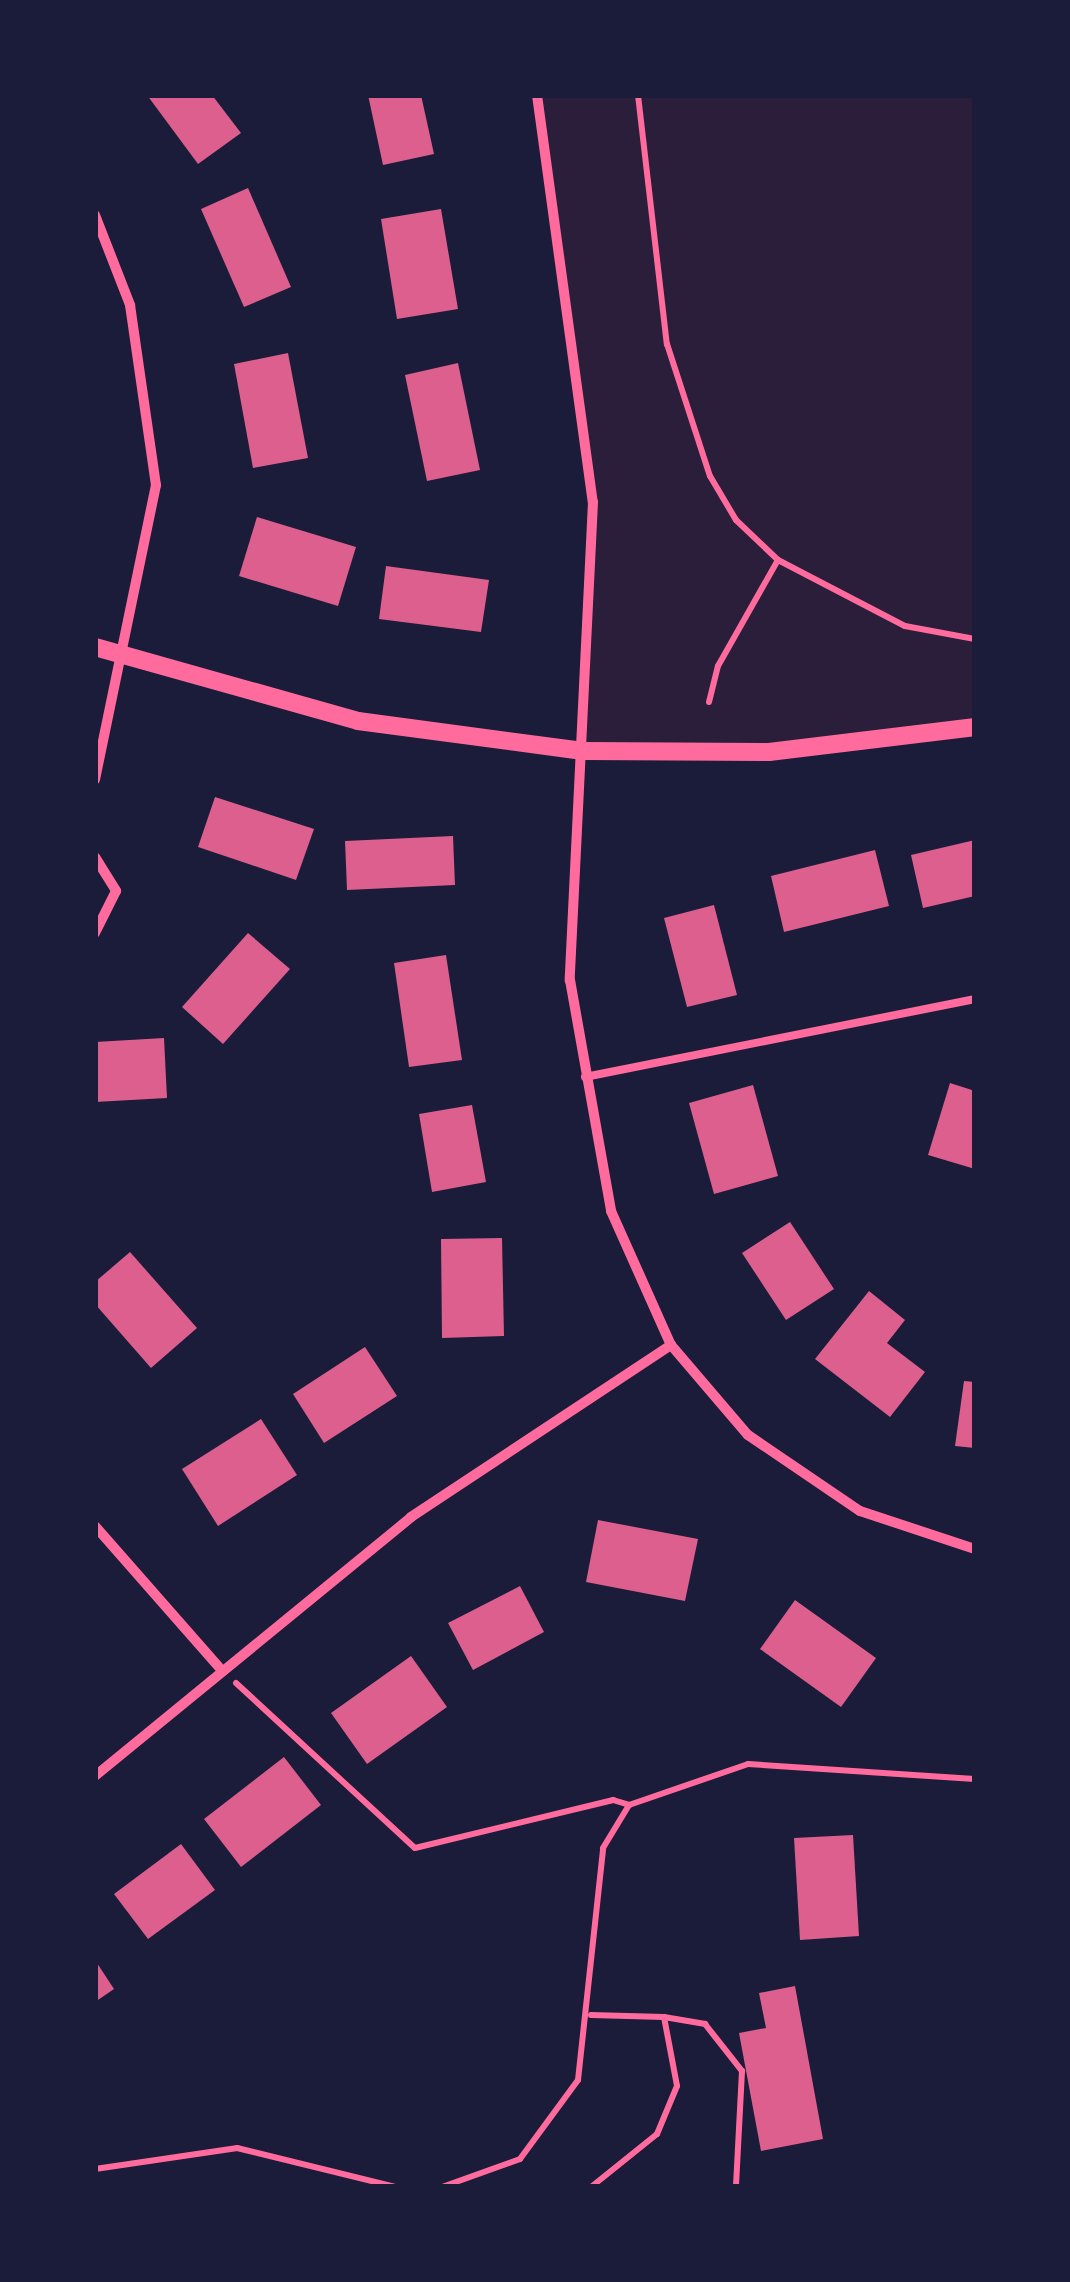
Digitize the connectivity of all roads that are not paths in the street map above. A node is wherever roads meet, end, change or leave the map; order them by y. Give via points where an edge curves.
1 (538, 95) edge
2 (95, 215) edge
3 (95, 646) edge
4 (120, 654) junction
5 (975, 727) edge
6 (583, 751) junction
7 (95, 780) edge
8 (95, 857) edge
9 (95, 933) edge
10 (975, 999) edge
11 (585, 1077) junction
12 (671, 1345) junction
13 (95, 1526) edge
14 (975, 1550) edge
15 (219, 1668) junction
16 (95, 1776) edge

1 - 6 street via 593,502
2 - 4 street via 130,305 156,485
3 - 4 street
4 - 6 street via 358,721
4 - 7 street
5 - 6 street via 769,752
6 - 11 street via 570,980
8 - 9 street via 116,891
10 - 11 lane
11 - 12 street via 611,1211
12 - 14 street via 748,1435 813,1485 907,1531
12 - 15 street via 410,1517
13 - 15 street
15 - 16 street

